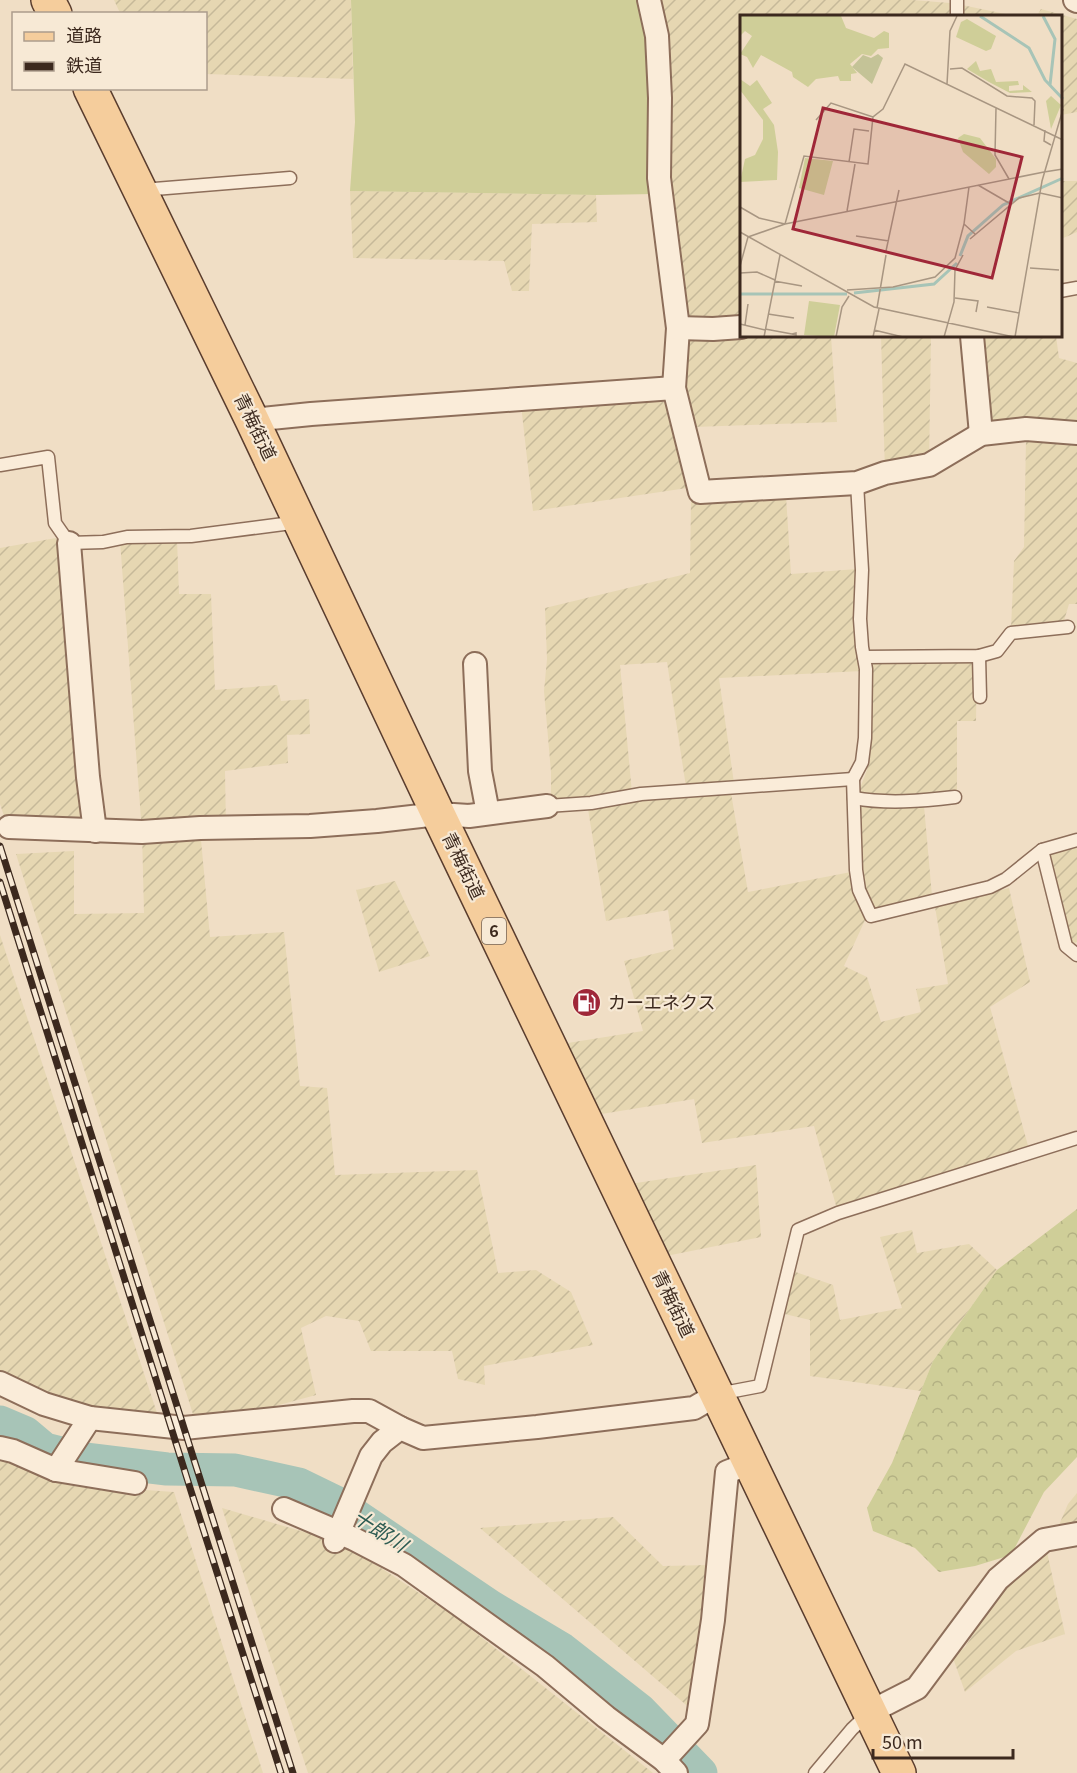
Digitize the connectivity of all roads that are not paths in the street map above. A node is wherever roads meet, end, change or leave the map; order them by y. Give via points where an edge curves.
1 (648, 0) edge
2 (91, 90) edge
3 (290, 178) dead end
4 (139, 190) junction
5 (1077, 288) edge
6 (1062, 291) edge
7 (740, 327) edge
8 (678, 328) junction
9 (972, 338) edge
10 (674, 388) junction
11 (252, 420) junction
12 (1077, 433) edge
13 (981, 434) junction
14 (0, 465) edge
15 (857, 483) junction
16 (300, 521) junction
17 (69, 543) junction
18 (1068, 627) dead end
19 (980, 656) junction
20 (864, 657) junction
21 (475, 664) dead end
22 (980, 697) dead end
23 (854, 778) junction
24 (955, 797) dead end
25 (854, 798) junction
26 (548, 806) joint
27 (488, 813) junction
28 (438, 814) junction
29 (9, 827) dead end
30 (94, 831) junction
31 (1077, 840) edge
32 (1042, 850) junction
33 (1077, 955) edge
34 (1077, 1138) edge
35 (0, 1383) edge
36 (718, 1394) junction
37 (88, 1422) junction
38 (400, 1428) junction
39 (0, 1448) edge
40 (750, 1463) junction
41 (56, 1470) junction
42 (135, 1482) dead end
43 (284, 1509) dead end
44 (339, 1533) junction
45 (1077, 1534) edge
46 (870, 1712) junction
47 (670, 1767) edge
48 (815, 1773) edge
49 (899, 1773) edge

1 - 8 street via 657,36 659,178
2 - 4 main road, 青梅街道 / 6
3 - 4 lane
4 - 11 main road, 青梅街道 / 6
5 - 6 lane
7 - 8 street
8 - 10 street
9 - 13 street
10 - 11 street
10 - 15 street via 700,492
11 - 16 main road, 青梅街道 / 6
12 - 13 street via 1026,429
13 - 15 street via 929,465
14 - 17 lane via 48,457 55,523
15 - 20 lane
16 - 17 lane via 191,536
16 - 28 main road, 青梅街道 / 6
17 - 30 street
18 - 19 lane via 1011,633 997,651
19 - 20 lane
19 - 22 lane
20 - 23 lane via 865,738 862,762
21 - 27 street via 480,771
23 - 25 lane
23 - 26 lane via 642,794
24 - 25 lane via 873,801
25 - 32 lane via 859,890 872,916 990,887
26 - 27 street
27 - 28 street
28 - 30 street via 310,826
28 - 36 main road, 青梅街道 / 6
29 - 30 street
31 - 32 lane
32 - 33 lane via 1066,946
34 - 36 lane via 838,1213 798,1230 760,1386
35 - 37 street
36 - 38 street via 694,1408 537,1427 423,1438
36 - 40 main road, 青梅街道 / 6
37 - 38 street via 184,1428 369,1411
37 - 41 street
38 - 44 street via 371,1456
39 - 41 street
40 - 46 main road, 青梅街道 / 6
40 - 47 street via 727,1472 713,1620 697,1724
41 - 42 street
43 - 44 street
44 - 47 street via 404,1565 544,1666
45 - 46 street via 1044,1540 998,1579 917,1688
46 - 48 lane
46 - 49 main road, 青梅街道 / 6

